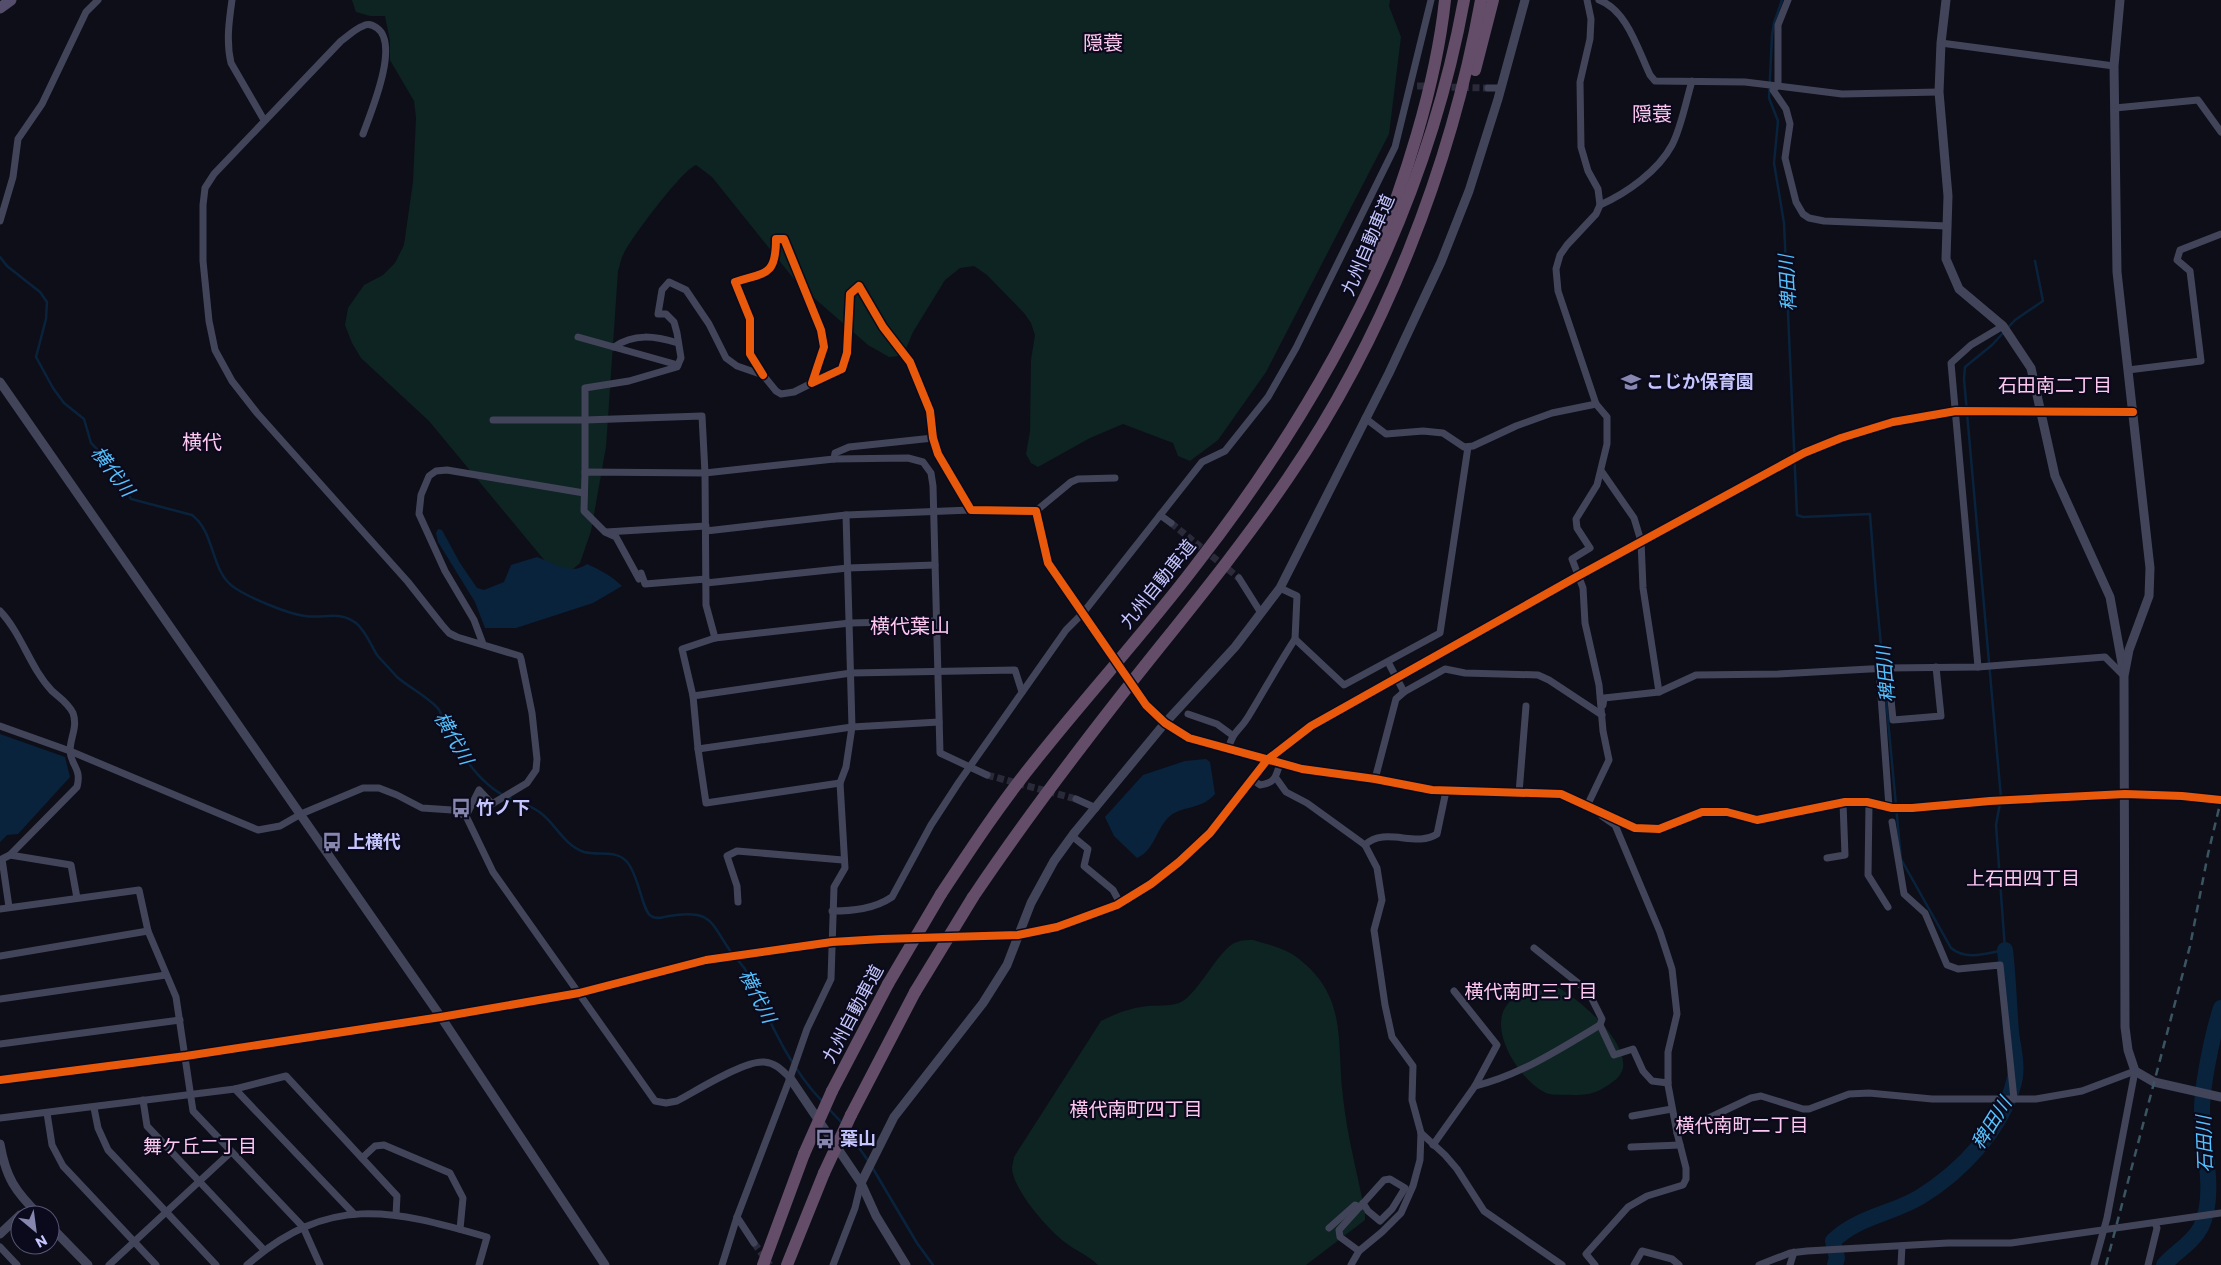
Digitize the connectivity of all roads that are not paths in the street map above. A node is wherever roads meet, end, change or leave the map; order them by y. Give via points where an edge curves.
1 (11, 0) edge
2 (98, 0) edge
3 (232, 0) edge
4 (1431, 0) edge
5 (1445, 0) edge
6 (1464, 0) edge
7 (1481, 0) edge
8 (1492, 0) edge
9 (1525, 0) edge
10 (1587, 0) edge
11 (1599, 0) edge
12 (1788, 0) edge
13 (1946, 0) edge
14 (2120, 0) edge
15 (0, 8) edge
16 (1941, 42) junction
17 (2114, 66) junction
18 (1692, 82) junction
19 (1778, 85) junction
20 (1488, 88) tunnel mouth
21 (1501, 88) junction
22 (1940, 92) junction
23 (2115, 108) junction
24 (264, 120) junction
25 (2221, 132) edge
26 (364, 134) dead end
27 (1600, 205) junction
28 (0, 221) edge
29 (1418, 223) junction
30 (1947, 226) junction
31 (2221, 234) edge
32 (2002, 326) junction
33 (578, 337) dead end
34 (678, 343) junction
35 (614, 347) junction
36 (678, 365) junction
37 (2128, 370) junction
38 (763, 375) junction
39 (0, 382) edge
40 (812, 383) junction
41 (1596, 404) junction
42 (1956, 411) junction
43 (2041, 412) junction
44 (2133, 412) junction
45 (1365, 418) junction
46 (494, 420) dead end
47 (584, 420) junction
48 (933, 438) junction
49 (1468, 447) junction
50 (1278, 452) junction
51 (834, 459) junction
52 (586, 472) junction
53 (1602, 472) junction
54 (705, 473) junction
55 (1115, 478) dead end
56 (584, 493) junction
57 (971, 510) junction
58 (1036, 511) junction
59 (934, 512) junction
60 (846, 515) junction
61 (1160, 515) junction
62 (1171, 523) tunnel mouth
63 (706, 528) junction
64 (605, 532) junction
65 (1641, 541) junction
66 (935, 565) junction
67 (848, 568) junction
68 (1578, 576) junction
69 (1239, 578) tunnel mouth
70 (706, 581) junction
71 (1280, 588) junction
72 (0, 611) edge
73 (1083, 613) junction
74 (1261, 614) junction
75 (935, 621) junction
76 (850, 623) junction
77 (1091, 626) tunnel mouth
78 (715, 638) junction
79 (1295, 639) junction
80 (483, 644) junction
81 (1388, 662) junction
82 (1936, 667) junction
83 (1978, 667) junction
84 (1879, 668) junction
85 (1888, 668) junction
86 (937, 671) junction
87 (851, 673) junction
88 (2124, 676) junction
89 (1396, 677) junction
90 (1022, 692) junction
91 (1404, 692) junction
92 (1659, 692) junction
93 (693, 696) junction
94 (1146, 705) tunnel mouth
95 (1526, 706) dead end
96 (1188, 714) dead end
97 (1602, 715) junction
98 (939, 722) junction
99 (1165, 723) junction
100 (0, 726) edge
101 (852, 728) junction
102 (1232, 735) junction
103 (698, 749) junction
104 (1228, 750) junction
105 (70, 751) junction
106 (1267, 760) junction
107 (1280, 763) junction
108 (969, 768) junction
109 (988, 775) tunnel mouth
110 (1276, 778) junction
111 (1252, 779) junction
112 (1375, 779) junction
113 (840, 783) junction
114 (1446, 791) junction
115 (1519, 793) junction
116 (2125, 794) junction
117 (1076, 799) tunnel mouth
118 (2221, 800) edge
119 (1843, 803) junction
120 (1869, 803) junction
121 (1587, 806) junction
122 (1891, 807) junction
123 (1096, 808) junction
124 (301, 814) junction
125 (466, 816) junction
126 (1892, 822) dead end
127 (1072, 836) junction
128 (1365, 845) junction
129 (10, 855) junction
130 (1826, 858) dead end
131 (843, 860) junction
132 (76, 898) junction
133 (738, 902) dead end
134 (1120, 903) junction
135 (9, 907) junction
136 (1888, 907) dead end
137 (0, 909) edge
138 (832, 911) junction
139 (148, 932) junction
140 (1018, 935) junction
141 (832, 942) junction
142 (1534, 948) dead end
143 (0, 956) edge
144 (166, 975) junction
145 (1454, 991) dead end
146 (579, 993) junction
147 (0, 998) edge
148 (441, 1017) junction
149 (180, 1020) junction
150 (1600, 1026) junction
151 (0, 1044) edge
152 (186, 1056) junction
153 (2136, 1071) junction
154 (790, 1078) junction
155 (0, 1080) edge
156 (1668, 1083) junction
157 (1475, 1086) junction
158 (235, 1089) junction
159 (190, 1094) junction
160 (2221, 1098) edge
161 (143, 1100) junction
162 (2014, 1100) junction
163 (94, 1108) junction
164 (1672, 1109) junction
165 (47, 1113) junction
166 (1632, 1116) dead end
167 (0, 1118) edge
168 (1421, 1133) junction
169 (1677, 1133) junction
170 (0, 1144) edge
171 (1433, 1145) junction
172 (1680, 1145) junction
173 (1631, 1147) dead end
174 (231, 1152) junction
175 (362, 1158) junction
176 (199, 1182) junction
177 (861, 1183) junction
178 (29, 1205) edge
179 (1362, 1205) junction
180 (166, 1212) junction
181 (2221, 1213) edge
182 (354, 1214) junction
183 (396, 1215) junction
184 (737, 1217) junction
185 (10, 1224) edge
186 (2155, 1224) junction
187 (303, 1227) junction
188 (1329, 1228) dead end
189 (460, 1229) junction
190 (2103, 1230) junction
191 (0, 1234) edge
192 (60, 1236) edge
193 (134, 1242) junction
194 (754, 1243) tunnel mouth
195 (0, 1246) edge
196 (1902, 1246) junction
197 (264, 1250) junction
198 (1359, 1251) junction
199 (1794, 1252) junction
200 (17, 1265) edge
201 (88, 1265) edge
202 (109, 1265) edge
203 (156, 1265) edge
204 (216, 1265) edge
205 (247, 1265) edge
206 (320, 1265) edge
207 (479, 1265) edge
208 (605, 1265) edge
209 (722, 1265) edge
210 (762, 1265) edge
211 (786, 1265) edge
212 (833, 1265) edge
213 (906, 1265) edge
214 (1351, 1265) edge
215 (1562, 1265) edge
216 (1595, 1265) edge
217 (1634, 1265) edge
218 (1679, 1265) edge
219 (1759, 1265) edge
220 (1790, 1265) edge
221 (1901, 1265) edge
222 (2094, 1265) edge
223 (2148, 1265) edge

1 - 15 main road
2 - 28 street via 86,12 42,104 18,139 13,177
3 - 24 street via 228,30 231,63
4 - 61 street via 1414,85 1395,148 1296,348 1268,397 1225,451 1202,462
5 - 50 highway via 1429,88 1414,143 1376,252 1356,300
6 - 50 highway, 九州自動車道 via 1448,72 1407,201 1335,358
7 - 29 highway via 1455,115
8 - 29 highway via 1447,157 1436,189
9 - 21 street
10 - 27 street via 1590,39 1579,93 1581,147 1588,171 1598,189
11 - 18 street via 1610,4 1624,22 1655,81
12 - 19 street via 1778,25
13 - 16 street
14 - 17 street
16 - 17 street
16 - 22 street
17 - 23 street
18 - 19 street via 1722,80
18 - 27 street via 1672,145 1664,156 1638,181
19 - 22 street via 1842,94
19 - 30 street via 1773,90 1786,110 1790,124 1786,158 1796,202 1803,214 1824,221
20 - 21 street
21 - 45 street via 1469,192 1441,262
22 - 30 street via 1948,196
23 - 25 street via 2198,100
23 - 37 street via 2117,272
24 - 26 street via 341,41 365,24 383,32 387,45 382,77
24 - 80 street via 205,188 202,205 203,261 215,350 232,381 257,413 408,582 442,626 457,637
27 - 41 street via 1596,214 1560,254 1556,269 1558,291
29 - 211 highway, bridge via 1352,371 1290,476 1065,768 973,897 915,992 851,1115
30 - 32 street via 1946,259 1959,289
31 - 37 street via 2180,250 2177,260 2190,272 2201,361
32 - 42 street via 1970,345 1952,363
32 - 43 street via 2031,368
33 - 35 street
34 - 35 street via 637,336
34 - 36 street via 681,358
34 - 38 street via 674,322 666,314 658,314 662,290 669,282 686,290 709,324 726,358 737,366
35 - 36 street
36 - 47 street via 629,381 585,388
37 - 44 street
38 - 40 street via 781,394
38 - 40 street via 750,354 750,319 735,282 768,271 776,259 776,239 784,239 821,330 824,347
39 - 124 street
40 - 48 street via 842,369 850,294 859,286 882,327 910,362 930,410
41 - 49 street via 1552,413
41 - 53 street via 1607,417 1608,444
42 - 43 street
42 - 65 street via 1894,422 1804,453
42 - 83 street
43 - 44 street
43 - 88 street via 2055,476 2110,597
44 - 88 street via 2150,568 2149,596 2129,650
45 - 49 street via 1386,434 1423,431 1443,434
45 - 71 street
46 - 47 street
47 - 52 street
47 - 54 street via 702,416
48 - 51 street via 849,447 835,453
48 - 57 street via 938,454
49 - 81 street via 1440,633
50 - 210 highway, 九州自動車道, bridge via 1195,567 1036,758 941,894 888,984 832,1091
51 - 54 street
51 - 59 street via 908,458 923,462 931,473
52 - 54 street
52 - 56 street
53 - 65 street via 1634,518
53 - 68 street via 1576,520 1577,528 1590,548 1572,559
54 - 63 street
55 - 58 street via 1071,482
56 - 64 street via 584,510
56 - 80 street via 447,470 436,471 430,476 421,495 419,514 445,571 474,620
57 - 58 street
57 - 59 street
58 - 73 street via 1048,564
59 - 60 street
59 - 66 street
60 - 63 street
60 - 67 street
61 - 62 street
61 - 73 street
63 - 64 street
63 - 70 street
64 - 70 street via 616,538 645,584
65 - 68 street
65 - 92 street via 1643,588
66 - 67 street
66 - 75 street
67 - 70 street
67 - 76 street
68 - 89 street
68 - 97 street via 1583,588
69 - 74 street
70 - 78 street via 706,605
71 - 74 street
71 - 79 street via 1297,596
72 - 105 street via 37,671 73,714 75,729
73 - 77 street
73 - 90 street via 1066,630
74 - 99 street
75 - 76 street
75 - 86 street
76 - 78 street
76 - 87 street
78 - 93 street via 682,649
79 - 81 street via 1344,685
79 - 102 street via 1247,719
80 - 125 street via 520,656 532,713 536,770 527,783 492,804 479,790
81 - 89 street
82 - 83 street
82 - 85 street
82 - 85 street via 1941,716 1893,720
83 - 88 street via 2105,657
84 - 85 street
84 - 92 street via 1696,675
84 - 122 street
86 - 87 street
86 - 90 street via 1015,670
86 - 98 street
87 - 93 street
87 - 101 street
88 - 116 street
89 - 91 street
89 - 106 street via 1311,726
90 - 108 street
91 - 97 street via 1445,669 1465,673 1538,675
91 - 112 street via 1396,698
92 - 97 street via 1604,698
93 - 103 street
94 - 99 street
95 - 115 street
96 - 102 street via 1217,724
97 - 121 street via 1609,760
98 - 101 street
98 - 108 street via 940,753
99 - 104 street via 1189,738
99 - 123 street
100 - 105 street
101 - 103 street
101 - 113 street
102 - 104 street
103 - 113 street via 706,803
104 - 106 street
105 - 124 street via 258,830 280,826
105 - 129 street via 80,776 78,787
106 - 107 street
106 - 111 street
107 - 110 street
107 - 112 street
108 - 109 street
108 - 138 street via 931,825 892,896 882,904 854,911
110 - 111 street via 1271,783 1260,785
110 - 128 street via 1286,792 1307,803
111 - 134 street via 1210,832 1180,862
112 - 114 street
113 - 131 street
114 - 115 street
114 - 128 street via 1437,834 1424,839 1383,837 1370,840
115 - 121 street via 1561,794
116 - 118 street
116 - 122 street
116 - 153 street via 2125,1027 2128,1050
117 - 123 street
119 - 120 street
119 - 121 street via 1757,820 1727,812 1702,812 1659,829 1635,828
119 - 130 street via 1844,856
120 - 122 street
120 - 136 street via 1868,875
121 - 156 street via 1615,825 1672,968 1677,1014 1668,1052
123 - 127 street
124 - 125 street via 363,788 379,788 422,808 452,810
124 - 148 street
125 - 146 street via 493,872
126 - 162 street via 1904,894 1925,913 1947,965 1958,970 2000,965
127 - 134 street via 1088,849 1084,866 1113,890
127 - 140 street via 1031,903
128 - 168 street via 1380,876 1382,900 1374,930 1385,1005 1392,1037 1413,1066 1412,1100
129 - 132 street via 71,865
129 - 135 street via 2,859
131 - 133 street via 737,851 727,856 737,886
131 - 138 street via 844,868 834,887
132 - 135 street
132 - 139 street via 139,890
134 - 140 street via 1057,927
135 - 137 street
138 - 141 street
139 - 143 street
139 - 144 street
140 - 141 street
140 - 177 street via 1008,965 983,1003 894,1116
141 - 146 street via 706,960
141 - 154 street via 830,979 806,1028
142 - 150 street via 1588,991 1602,1019
144 - 147 street
144 - 149 street via 176,997
145 - 157 street via 1497,1045
146 - 148 street
146 - 154 street via 655,1101 678,1100 744,1066 763,1062 778,1066
148 - 152 street
148 - 208 street
149 - 151 street
149 - 152 street
150 - 156 street via 1614,1055 1633,1049 1643,1071 1652,1081
150 - 157 street via 1547,1057 1493,1082
152 - 155 street
152 - 159 street
153 - 160 street via 2154,1082
153 - 162 street via 2082,1091
153 - 190 street
154 - 177 street
154 - 184 street
156 - 164 street
157 - 171 street
158 - 159 street
158 - 175 street via 286,1076
158 - 182 street
159 - 161 street
159 - 174 street via 192,1111
161 - 163 street
161 - 176 street via 147,1126
162 - 169 street via 1932,1099 1870,1093 1849,1094 1803,1109 1761,1096
163 - 165 street
163 - 180 street via 98,1128 108,1150
164 - 166 street
164 - 169 street
165 - 167 street
165 - 193 street via 52,1145 63,1166
168 - 171 street
168 - 198 street via 1420,1160 1401,1212
169 - 172 street
170 - 178 street via 4,1168
171 - 215 street via 1456,1169 1484,1211
172 - 173 street
172 - 216 street via 1686,1168 1684,1185 1646,1196 1628,1207 1586,1254
174 - 176 street
174 - 187 street
175 - 183 street via 397,1196
175 - 189 street via 375,1146 384,1145 450,1173 463,1198
176 - 180 street
176 - 197 street
177 - 212 street
177 - 213 street via 876,1216
179 - 179 street via 1384,1180 1390,1179 1405,1188 1380,1221
179 - 188 street via 1355,1206
179 - 198 street via 1339,1230 1340,1237
180 - 193 street
180 - 204 street
181 - 186 street
182 - 183 street
182 - 187 street
183 - 189 street
184 - 194 street
184 - 209 street
185 - 191 street
186 - 190 street
186 - 223 street via 2157,1228
187 - 197 street
187 - 206 street
189 - 207 street via 487,1237
190 - 196 street via 2011,1243
190 - 222 street
192 - 201 street
193 - 202 street
193 - 203 street
195 - 200 street
196 - 199 street
196 - 221 street
197 - 205 street
198 - 214 street
199 - 219 street
199 - 220 street
217 - 218 street via 1642,1251 1672,1259

